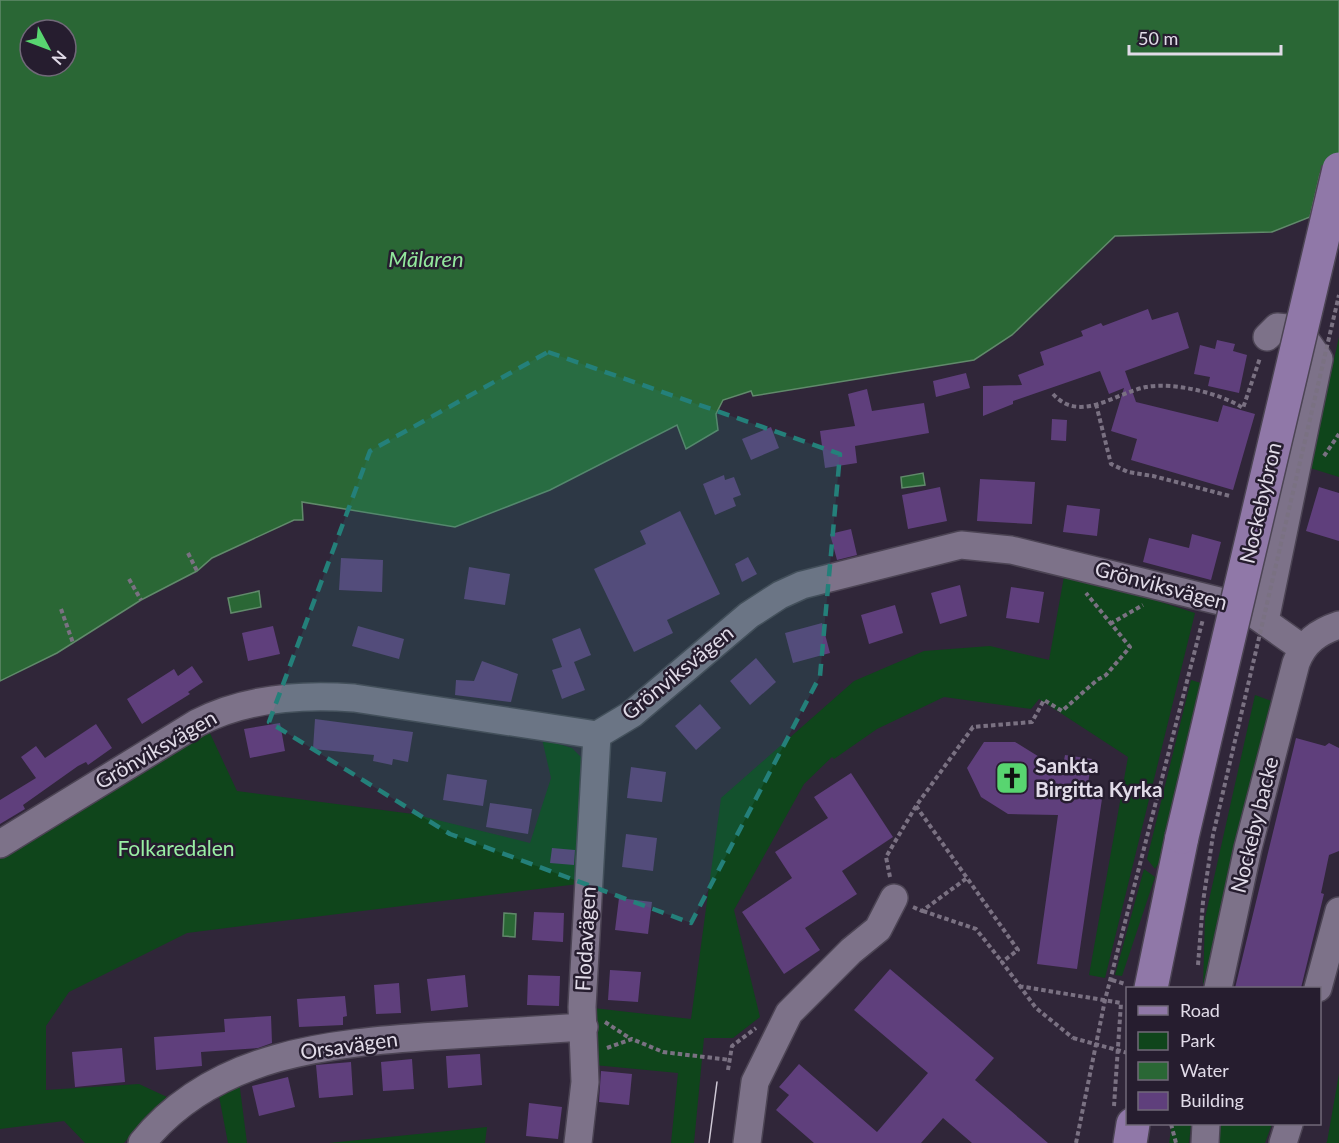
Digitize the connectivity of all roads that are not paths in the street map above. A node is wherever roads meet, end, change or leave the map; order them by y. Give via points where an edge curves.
1 (1339, 169) edge
2 (1339, 239) edge
3 (1267, 337) road end
4 (1265, 621) junction
5 (1339, 625) edge
6 (1299, 655) junction
7 (597, 735) junction
8 (1191, 839) junction
9 (0, 844) edge
10 (894, 898) road end
11 (1339, 911) edge
12 (1138, 986) edge
13 (1173, 987) edge
14 (1218, 987) edge
15 (1318, 987) edge
16 (584, 1027) junction
17 (1123, 1116) edge
18 (1154, 1125) edge
19 (1206, 1125) edge
20 (1289, 1125) edge
21 (142, 1143) edge
22 (578, 1143) edge
23 (747, 1143) edge
24 (1130, 1143) edge
25 (1152, 1143) edge
26 (1205, 1143) edge
27 (1284, 1143) edge

1 - 8 main road, Nockebybron, bridge
2 - 8 main road, Nockebybron
3 - 4 street via 1277,327 1298,329 1319,359
4 - 6 street, Grönviksvägen
4 - 7 street, Grönviksvägen via 1244,607 1092,568 1011,550 962,545 802,585 780,595 749,615 632,714
5 - 6 street via 1322,631
6 - 14 street, Nockeby backe via 1248,848
7 - 9 street, Grönviksvägen via 354,698 322,696 262,701 219,712 197,723
7 - 16 street, Flodavägen
8 - 12 main road
8 - 13 main road
10 - 23 street via 878,929 789,1013 755,1082
11 - 15 street
16 - 21 street, Orsavägen via 359,1041 276,1057 225,1075 180,1104
16 - 22 street, Flodavägen via 586,1055
17 - 24 main road
18 - 25 main road
19 - 26 street
20 - 27 street

